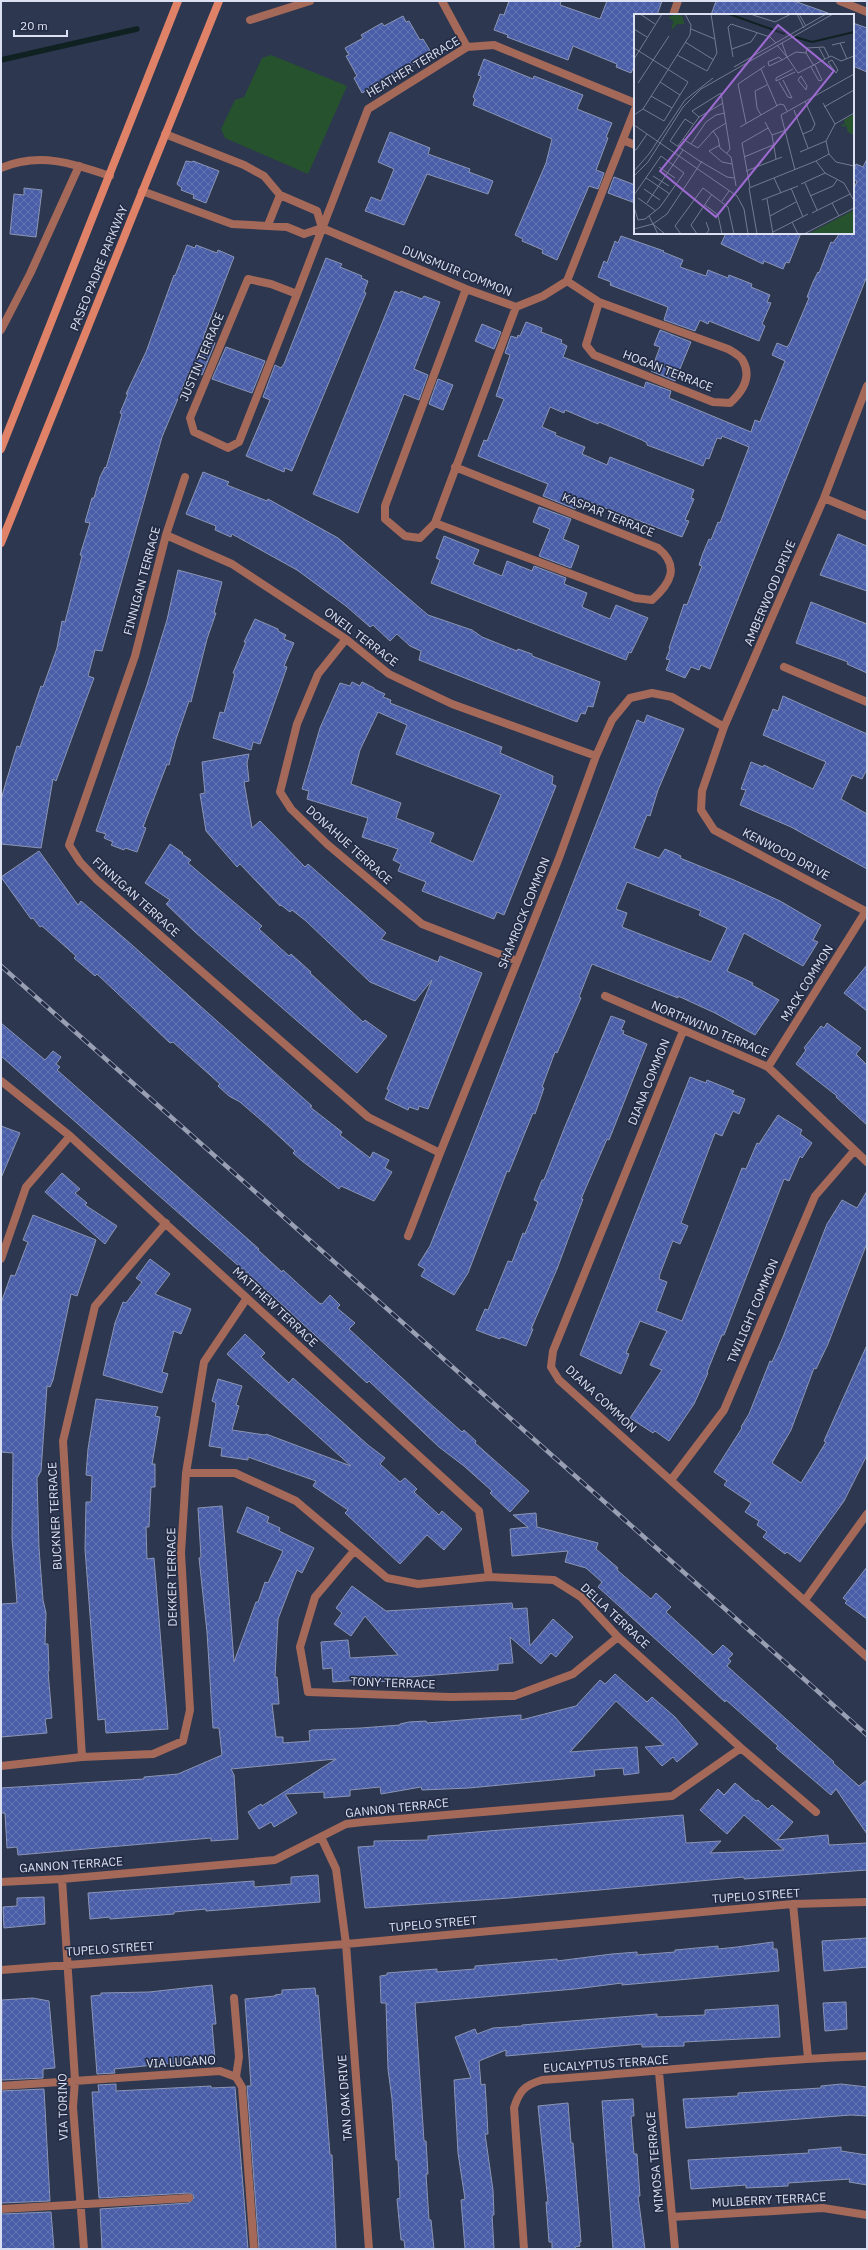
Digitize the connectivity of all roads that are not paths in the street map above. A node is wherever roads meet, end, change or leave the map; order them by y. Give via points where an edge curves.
1 (178, 1) edge
2 (219, 1) edge
3 (310, 1) edge
4 (442, 1) edge
5 (678, 1) edge
6 (840, 1) edge
7 (867, 12) edge
8 (672, 14) edge
9 (250, 20) dead end
10 (467, 47) junction
11 (634, 103) edge
12 (634, 112) edge
13 (166, 134) junction
14 (623, 140) junction
15 (634, 145) edge
16 (79, 166) junction
17 (1, 168) edge
18 (110, 176) junction
19 (142, 191) junction
20 (280, 195) junction
21 (268, 225) junction
22 (322, 228) junction
23 (566, 281) junction
24 (466, 288) junction
25 (297, 294) junction
26 (599, 302) junction
27 (516, 307) junction
28 (1, 330) edge
29 (867, 386) edge
30 (1, 449) edge
31 (455, 467) junction
32 (185, 478) dead end
33 (824, 498) junction
34 (867, 516) edge
35 (435, 523) junction
36 (166, 535) junction
37 (1, 543) edge
38 (346, 638) junction
39 (784, 667) dead end
40 (867, 702) edge
41 (724, 727) junction
42 (596, 756) junction
43 (701, 810) joint
44 (867, 912) edge
45 (517, 961) junction
46 (605, 996) dead end
47 (683, 1032) junction
48 (768, 1068) junction
49 (1, 1081) edge
50 (70, 1136) junction
51 (854, 1151) junction
52 (440, 1153) junction
53 (867, 1162) edge
54 (166, 1223) junction
55 (408, 1236) dead end
56 (1, 1259) edge
57 (247, 1298) junction
58 (186, 1473) junction
59 (671, 1480) junction
60 (867, 1514) edge
61 (354, 1551) junction
62 (489, 1578) junction
63 (805, 1600) junction
64 (618, 1637) junction
65 (867, 1657) edge
66 (740, 1748) junction
67 (82, 1757) junction
68 (1, 1766) edge
69 (816, 1812) dead end
70 (321, 1837) junction
71 (62, 1879) junction
72 (1, 1882) edge
73 (867, 1902) edge
74 (793, 1904) junction
75 (346, 1944) junction
76 (67, 1964) junction
77 (1, 1970) edge
78 (234, 1998) dead end
79 (867, 2056) edge
80 (808, 2058) junction
81 (659, 2072) junction
82 (236, 2077) junction
83 (75, 2080) junction
84 (1, 2086) edge
85 (189, 2198) dead end
86 (80, 2203) junction
87 (1, 2209) edge
88 (867, 2215) edge
89 (672, 2217) junction
90 (84, 2249) edge
91 (254, 2249) edge
92 (369, 2249) edge
93 (524, 2249) edge
94 (675, 2249) edge

1 - 18 main road, PASEO PADRE PARKWAY
2 - 13 main road, PASEO PADRE PARKWAY
3 - 9 street
4 - 10 street
5 - 8 street
6 - 7 street
10 - 11 street, HEATHER TERRACE via 494,45
10 - 22 street, HEATHER TERRACE via 368,109
12 - 14 street
13 - 19 main road, PASEO PADRE PARKWAY
13 - 20 street via 244,165 264,176
14 - 15 street
14 - 23 street
16 - 17 street via 42,158 14,162
16 - 18 street
16 - 28 street via 30,274
18 - 30 main road, PASEO PADRE PARKWAY
19 - 21 street via 232,224
19 - 37 main road, PASEO PADRE PARKWAY
20 - 21 street
20 - 22 street via 317,211
21 - 22 street via 287,227 304,234
22 - 24 street, DUNSMUIR COMMON
22 - 25 street, JUSTIN TERRACE
23 - 26 street, HOGAN TERRACE
23 - 27 street, DUNSMUIR COMMON via 543,296
24 - 27 street, DUNSMUIR COMMON
24 - 35 street via 385,506 385,519 406,536 420,538
25 - 25 street, JUSTIN TERRACE via 271,284 248,280 190,418 194,432 228,448 239,442
26 - 26 street, HOGAN TERRACE via 728,349 743,359 747,373 741,392 730,403 713,402 594,355 586,345
27 - 31 street
29 - 33 street, AMBERWOOD DRIVE
31 - 35 street
31 - 35 street, KASPAR TERRACE via 658,548 668,556 671,571 665,589 652,600 635,598
32 - 36 street, FINNIGAN TERRACE
33 - 34 street
33 - 41 street, AMBERWOOD DRIVE
36 - 38 street, ONEIL TERRACE via 232,564
36 - 52 street, FINNIGAN TERRACE via 134,656 69,845 80,862 97,880 368,1117
38 - 42 street, ONEIL TERRACE via 389,674 452,704
38 - 45 street, DONAHUE TERRACE via 318,674 297,724 280,792 291,808 327,844 422,924
39 - 40 street
41 - 42 street, SHAMROCK COMMON via 672,698 652,693 630,698 612,720
41 - 43 street, AMBERWOOD DRIVE via 702,791
42 - 45 street, SHAMROCK COMMON via 560,858
43 - 44 street, KENWOOD DRIVE via 714,830
44 - 48 street, MACK COMMON
45 - 52 street, SHAMROCK COMMON
46 - 47 street, NORTHWIND TERRACE
47 - 48 street, NORTHWIND TERRACE
47 - 59 street, DIANA COMMON via 553,1351 551,1367 559,1380
48 - 51 street, NORTHWIND TERRACE
49 - 50 street, MATTHEW TERRACE
50 - 54 street, MATTHEW TERRACE
50 - 56 street via 26,1187
51 - 53 street, NORTHWIND TERRACE
51 - 59 street, TWILIGHT COMMON via 815,1196 724,1410
52 - 55 street, SHAMROCK COMMON
54 - 57 street, MATTHEW TERRACE
54 - 67 street, BUCKNER TERRACE via 95,1306 63,1441
57 - 58 street, DEKKER TERRACE via 204,1362
57 - 62 street, MATTHEW TERRACE via 479,1511
58 - 61 street, DELLA TERRACE via 235,1473 296,1501
58 - 67 street, DEKKER TERRACE via 181,1553 190,1710 183,1741 153,1754
59 - 63 street, DIANA COMMON
60 - 63 street
61 - 62 street, DELLA TERRACE via 387,1578 418,1584
61 - 64 street, TONY TERRACE via 315,1597 300,1647 308,1692 450,1697 514,1696 573,1674
62 - 64 street, DELLA TERRACE via 554,1580 581,1597
63 - 65 street, DIANA COMMON
64 - 66 street, DELLA TERRACE
66 - 69 street, DELLA TERRACE
66 - 70 street, GANNON TERRACE via 672,1796 363,1822 346,1824
67 - 68 street
70 - 71 street, GANNON TERRACE via 275,1860
70 - 75 street, TAN OAK DRIVE via 336,1869
71 - 72 street, GANNON TERRACE
71 - 76 street, VIA TORINO
73 - 74 street, TUPELO STREET
74 - 75 street, TUPELO STREET
74 - 80 street
75 - 76 street, TUPELO STREET
75 - 92 street, TAN OAK DRIVE
76 - 77 street, TUPELO STREET
76 - 83 street, VIA TORINO
78 - 82 street via 240,2057
79 - 80 street, EUCALYPTUS TERRACE
80 - 81 street, EUCALYPTUS TERRACE
81 - 89 street, MIMOSA TERRACE
81 - 93 street, EUCALYPTUS TERRACE via 542,2080 527,2084 518,2094 514,2108
82 - 83 street, VIA LUGANO via 220,2071
82 - 91 street via 242,2087
83 - 84 street, VIA LUGANO
83 - 86 street, VIA TORINO via 73,2107
85 - 86 street
86 - 87 street
86 - 90 street, VIA TORINO
88 - 89 street, MULBERRY TERRACE via 823,2208
89 - 94 street, MIMOSA TERRACE

